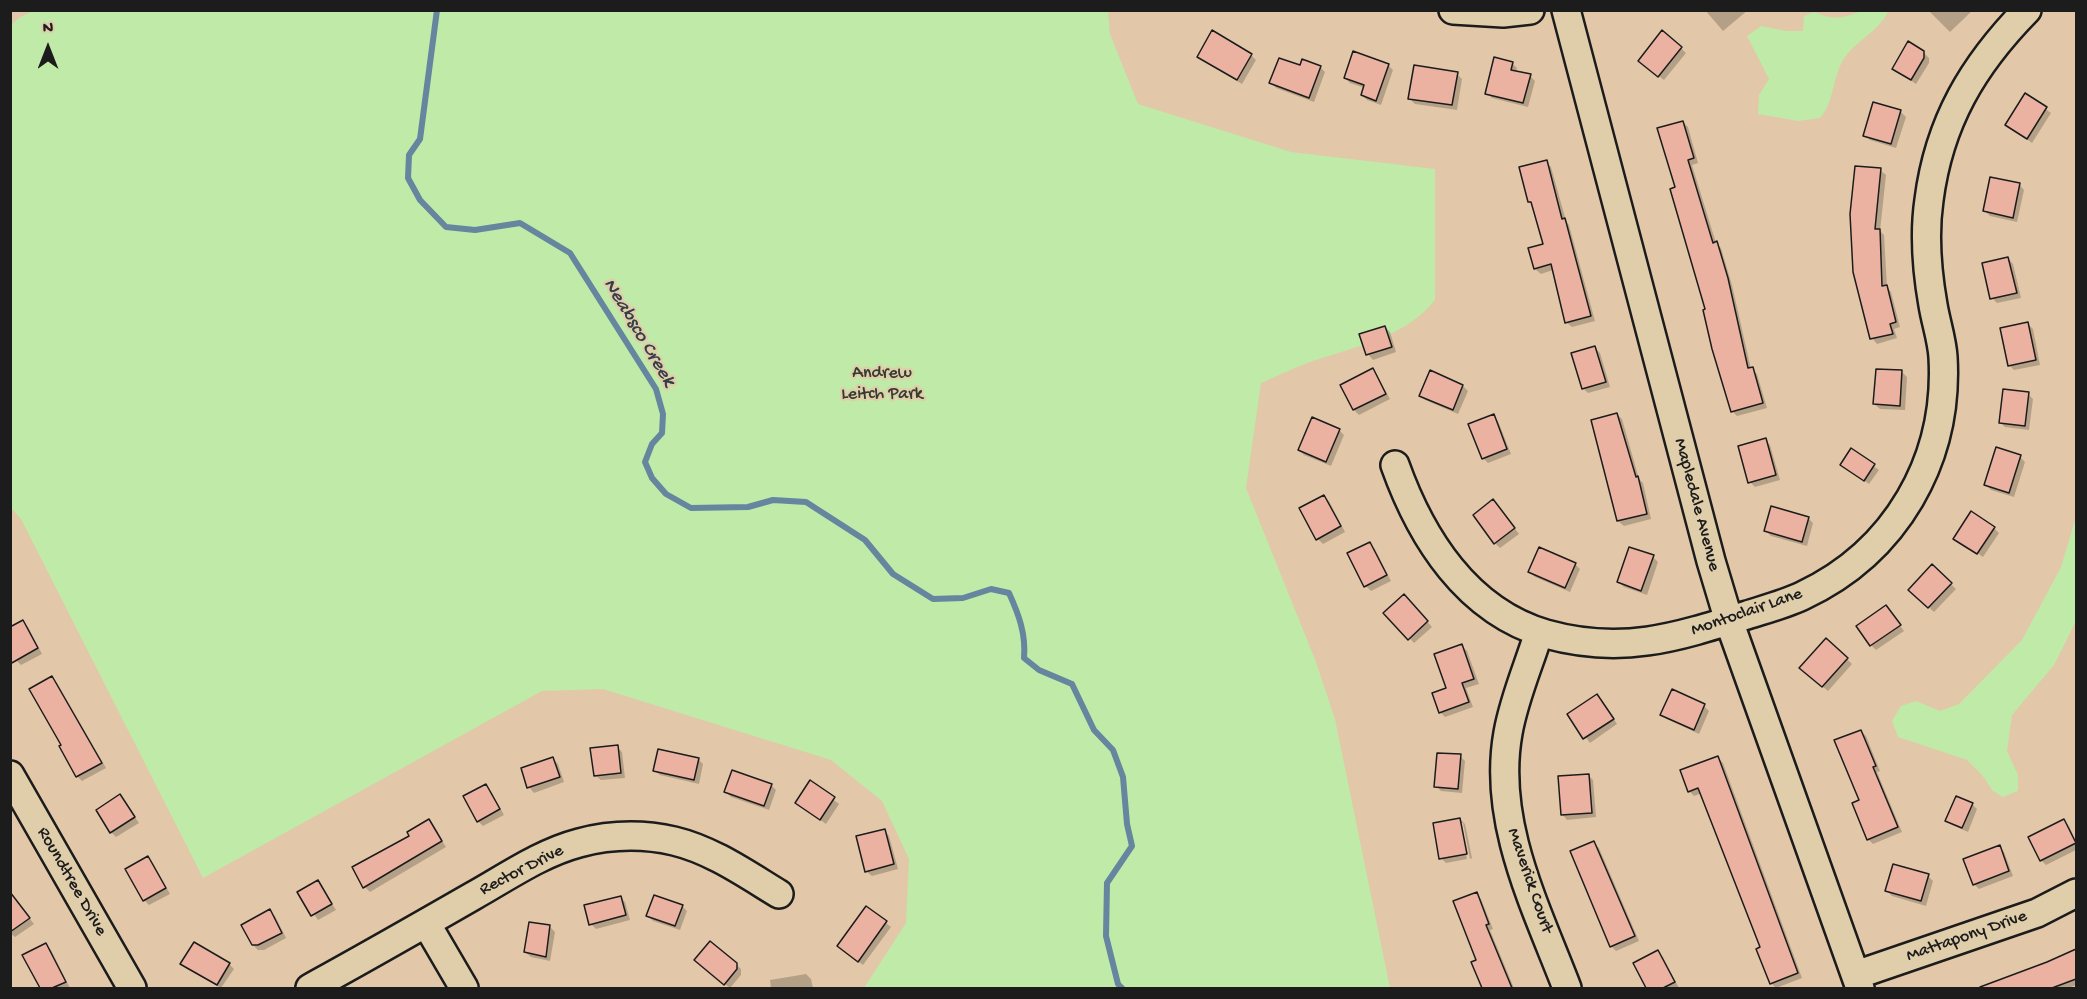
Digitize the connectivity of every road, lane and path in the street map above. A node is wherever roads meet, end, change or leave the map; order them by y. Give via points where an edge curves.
1 (1454, 10) edge
2 (1530, 10) edge
3 (1566, 10) edge
4 (2027, 10) edge
5 (1395, 465) dead end
6 (1729, 621) junction
7 (1539, 632) junction
8 (10, 775) edge
9 (2076, 893) edge
10 (779, 894) dead end
11 (426, 923) junction
12 (1858, 982) edge
13 (132, 988) edge
14 (310, 988) edge
15 (464, 988) edge
16 (1567, 988) edge

1 - 2 street
3 - 6 street, Mapledale Avenue
4 - 6 street, Montoclair Lane via 1984,59 1961,95 1936,162 1927,241 1943,379 1940,416 1918,487 1882,538 1852,566 1803,596
5 - 7 street, Montoclair Lane via 1425,534 1447,564 1495,610
6 - 7 street, Montoclair Lane via 1680,636 1642,642 1602,644
6 - 12 street, Mapledale Avenue
7 - 16 street, Maverick Court via 1508,732 1504,787 1513,842
8 - 13 street, Roundtree Drive
9 - 12 street, Mattapony Drive via 2037,913
10 - 11 street, Rector Drive via 731,864 689,846 659,838 606,838 552,853
11 - 14 street, Rector Drive
11 - 15 street

